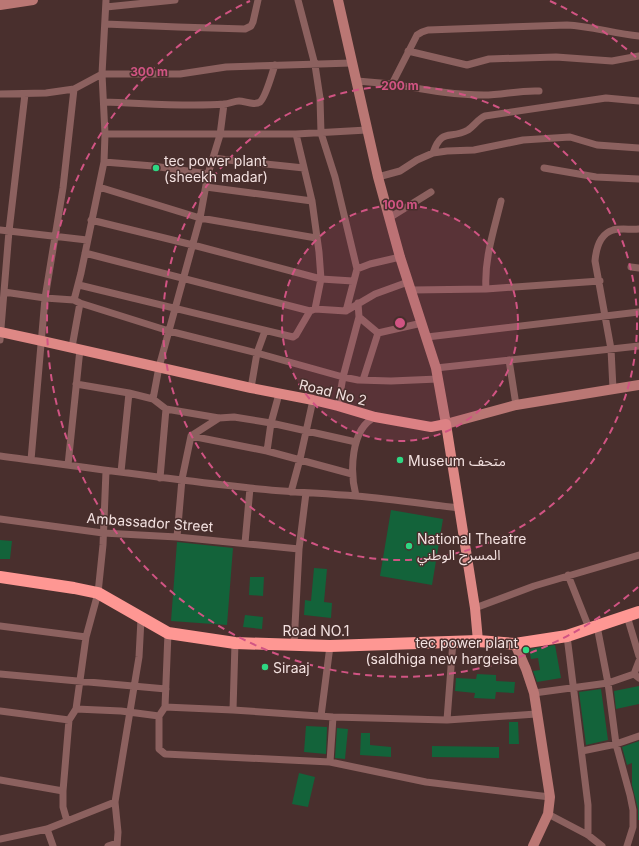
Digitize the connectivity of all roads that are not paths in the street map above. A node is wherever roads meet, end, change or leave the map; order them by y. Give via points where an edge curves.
1 (33, 0) edge
2 (174, 0) edge
3 (258, 0) edge
4 (298, 0) edge
5 (338, 0) edge
6 (106, 3) edge
7 (0, 6) edge
8 (105, 24) junction
9 (639, 36) edge
10 (408, 51) junction
11 (639, 56) edge
12 (352, 64) junction
13 (275, 65) junction
14 (315, 65) junction
15 (102, 74) junction
16 (357, 81) junction
17 (392, 84) junction
18 (74, 89) junction
19 (539, 91) dead end
20 (0, 94) edge
21 (25, 94) junction
22 (639, 101) edge
23 (104, 102) junction
24 (224, 104) junction
25 (367, 130) junction
26 (321, 133) junction
27 (105, 134) junction
28 (296, 134) junction
29 (220, 135) junction
30 (639, 148) edge
31 (433, 153) junction
32 (214, 158) junction
33 (104, 162) junction
34 (304, 168) junction
35 (544, 168) dead end
36 (208, 174) junction
37 (378, 177) junction
38 (639, 179) edge
39 (99, 187) junction
40 (206, 187) junction
41 (431, 192) dead end
42 (312, 201) junction
43 (500, 201) dead end
44 (200, 218) junction
45 (389, 218) junction
46 (91, 220) junction
47 (639, 229) edge
48 (0, 230) edge
49 (9, 231) junction
50 (54, 236) junction
51 (316, 238) junction
52 (87, 240) junction
53 (193, 245) junction
54 (85, 253) junction
55 (400, 257) junction
56 (631, 267) dead end
57 (639, 268) edge
58 (357, 269) junction
59 (182, 279) junction
60 (321, 279) junction
61 (353, 280) junction
62 (600, 281) junction
63 (79, 284) junction
64 (410, 286) junction
65 (486, 289) junction
66 (4, 292) junction
67 (45, 298) junction
68 (77, 302) junction
69 (358, 303) junction
70 (175, 308) junction
71 (312, 310) junction
72 (346, 311) junction
73 (639, 312) edge
74 (606, 316) junction
75 (359, 317) junction
76 (422, 324) junction
77 (169, 331) junction
78 (265, 331) junction
79 (378, 333) junction
80 (0, 335) edge
81 (427, 337) junction
82 (42, 341) junction
83 (639, 346) edge
84 (76, 348) junction
85 (611, 349) junction
86 (257, 353) junction
87 (509, 360) junction
88 (159, 367) junction
89 (436, 368) junction
90 (343, 377) junction
91 (438, 379) junction
92 (363, 380) junction
93 (76, 384) junction
94 (639, 385) edge
95 (251, 388) junction
96 (613, 389) junction
97 (129, 392) junction
98 (278, 394) junction
99 (153, 399) junction
100 (313, 400) junction
101 (516, 405) junction
102 (338, 406) junction
103 (166, 409) junction
104 (375, 417) junction
105 (219, 418) junction
106 (271, 423) junction
107 (446, 424) junction
108 (307, 430) junction
109 (191, 436) junction
110 (356, 442) junction
111 (267, 451) junction
112 (0, 456) edge
113 (300, 459) junction
114 (31, 460) junction
115 (68, 465) junction
116 (106, 471) junction
117 (121, 472) junction
118 (352, 474) junction
119 (160, 478) junction
120 (182, 479) junction
121 (250, 488) junction
122 (291, 492) junction
123 (306, 493) junction
124 (356, 496) junction
125 (459, 508) junction
126 (0, 519) edge
127 (103, 533) junction
128 (177, 537) junction
129 (245, 543) junction
130 (299, 549) junction
131 (639, 555) edge
132 (568, 575) junction
133 (0, 577) edge
134 (98, 593) junction
135 (475, 608) junction
136 (639, 612) edge
137 (627, 616) junction
138 (141, 618) junction
139 (0, 626) edge
140 (593, 627) junction
141 (168, 633) junction
142 (567, 636) junction
143 (86, 637) junction
144 (453, 641) junction
145 (478, 641) junction
146 (235, 643) junction
147 (515, 644) junction
148 (294, 645) junction
149 (330, 646) junction
150 (639, 656) edge
151 (639, 661) edge
152 (0, 674) edge
153 (636, 676) edge
154 (79, 681) junction
155 (608, 683) junction
156 (134, 686) junction
157 (574, 688) junction
158 (166, 689) junction
159 (534, 693) junction
160 (165, 707) junction
161 (76, 709) junction
162 (233, 710) junction
163 (0, 711) edge
164 (130, 713) junction
165 (536, 714) junction
166 (158, 716) junction
167 (322, 716) junction
168 (333, 717) junction
169 (69, 720) junction
170 (447, 720) junction
171 (639, 736) edge
172 (616, 744) junction
173 (582, 751) junction
174 (330, 762) junction
175 (0, 780) edge
176 (62, 791) junction
177 (550, 797) junction
178 (115, 802) junction
179 (548, 814) junction
180 (67, 820) junction
181 (636, 827) edge
182 (47, 829) junction
183 (588, 835) junction
184 (0, 839) edge
185 (117, 844) edge
186 (53, 846) edge
187 (108, 846) edge
188 (533, 846) edge
189 (602, 846) edge
190 (627, 846) edge

1 - 7 street
2 - 6 street
3 - 8 street via 253,22 245,28
4 - 14 street
5 - 12 street
6 - 8 street
8 - 15 street
9 - 10 street via 587,26 567,25 428,30 417,35
10 - 11 street via 467,65 489,59 556,57 612,61
10 - 17 street
12 - 14 street
12 - 16 street
13 - 14 street
13 - 15 street via 226,67 180,74
13 - 24 street via 260,102 253,104 238,101
14 - 26 street via 320,98
15 - 18 street
15 - 23 street
16 - 17 street
16 - 25 street
17 - 19 street via 464,95
18 - 21 street
18 - 50 street via 63,188
20 - 21 street
21 - 49 street
22 - 31 street via 606,98 485,116 469,130 441,138
23 - 24 street
23 - 27 street
24 - 29 street
25 - 26 street
25 - 37 street
26 - 28 street
26 - 58 street via 335,177
27 - 29 street
27 - 33 street
28 - 29 street
28 - 34 street
29 - 32 street
30 - 31 street via 597,145 576,138 561,137 523,140 474,150
31 - 37 street via 400,171
32 - 34 street
32 - 36 street
33 - 36 street
33 - 39 street
34 - 42 street
35 - 38 street via 596,177
36 - 40 street
37 - 45 street
39 - 44 street
39 - 46 street
40 - 42 street
40 - 44 street
41 - 45 street
42 - 51 street
43 - 65 street via 487,256
44 - 51 street
44 - 53 street
45 - 55 street
46 - 52 street
46 - 53 street
47 - 62 street via 614,230 600,240 595,261
48 - 49 street
49 - 50 street
49 - 66 street
50 - 52 street
50 - 67 street
51 - 60 street
52 - 54 street
53 - 59 street
53 - 60 street
54 - 59 street
54 - 63 street
55 - 58 street
55 - 64 street
56 - 57 street
58 - 61 street
59 - 70 street
59 - 71 street
60 - 61 street
60 - 71 street
61 - 72 street
62 - 65 street
62 - 74 street
63 - 68 street
63 - 70 street
64 - 65 street
64 - 69 street via 375,294
64 - 76 street
66 - 67 street
66 - 80 street
67 - 68 street
67 - 82 street
68 - 77 street
68 - 84 street
69 - 72 street
69 - 75 street
70 - 77 street
70 - 78 street
71 - 72 street
71 - 78 street via 293,337
73 - 74 street
74 - 81 street
74 - 85 street
75 - 79 street
75 - 90 street
76 - 79 street
76 - 81 street
77 - 86 street
77 - 88 street
78 - 86 street
79 - 92 street
80 - 82 main road, Road No 2
81 - 89 street
82 - 84 main road, Road No 2
82 - 114 street
83 - 85 street
84 - 88 main road, Road No 2
84 - 93 street
85 - 87 street
85 - 96 street
86 - 90 street
86 - 95 street
87 - 89 street
87 - 101 street
88 - 95 main road, Road No 2
88 - 99 street
89 - 91 street
90 - 92 street
90 - 102 street
91 - 92 street
91 - 107 street
93 - 97 street
93 - 115 street
94 - 96 street
95 - 98 main road, Road No 2
96 - 101 street
97 - 99 street
97 - 117 street
98 - 100 main road, Road No 2
98 - 106 street
99 - 103 street
100 - 102 main road, Road No 2
100 - 108 street
101 - 107 street
102 - 104 main road, Road No 2
103 - 105 street
103 - 119 street
104 - 107 main road, Road No 2 via 431,427
104 - 110 street via 365,424
105 - 106 street
105 - 109 street
106 - 108 street
106 - 111 street
107 - 125 main road
108 - 110 street
108 - 113 street
109 - 111 street
109 - 120 street
110 - 118 street
111 - 113 street
112 - 114 street
113 - 118 street
113 - 122 street
114 - 115 street
115 - 116 street
116 - 117 street
116 - 127 street
117 - 119 street
118 - 124 street
119 - 120 street
120 - 121 street
120 - 128 street
121 - 122 street
121 - 129 street
122 - 123 street
123 - 124 street
123 - 130 street
124 - 125 street
125 - 135 main road
126 - 127 street, Ambassador Street
127 - 128 street, Ambassador Street
127 - 134 street
128 - 129 street, Ambassador Street
129 - 130 street, Ambassador Street
130 - 148 street
131 - 132 street
132 - 135 street
132 - 140 street
133 - 134 highway, Road NO.1
134 - 138 highway, Road NO.1
134 - 143 street
135 - 145 main road
136 - 137 highway, Road NO.1
137 - 140 highway, Road NO.1
137 - 150 street
138 - 141 highway, Road NO.1
138 - 156 street via 139,657
139 - 143 street
140 - 142 highway, Road NO.1
140 - 155 street
141 - 146 highway, Road NO.1
141 - 158 street
142 - 147 highway, Road NO.1
142 - 157 street
143 - 154 street
144 - 145 highway, Road NO.1
144 - 149 highway, Road NO.1
144 - 170 street
145 - 147 highway, Road NO.1
146 - 148 highway, Road NO.1
146 - 162 street
147 - 159 street
148 - 149 highway, Road NO.1
149 - 167 street
151 - 153 street
152 - 154 street
153 - 155 street
154 - 156 street
154 - 161 street
155 - 157 street
155 - 172 street
156 - 158 street
156 - 164 street
157 - 159 street
157 - 173 street
158 - 160 street
159 - 165 street
160 - 162 street
160 - 166 street
161 - 164 street
161 - 169 street
162 - 167 street
163 - 169 street
164 - 166 street
164 - 178 street
165 - 170 street
165 - 177 street
166 - 174 street via 159,749 165,754
167 - 168 street
168 - 170 street
168 - 174 street
169 - 176 street
171 - 172 street
172 - 173 street
172 - 181 street
173 - 183 street via 588,805
174 - 177 street via 426,782
175 - 176 street
176 - 180 street
177 - 179 street
178 - 180 street
178 - 185 street
179 - 183 street
179 - 188 street
180 - 182 street
181 - 190 street
182 - 184 street
182 - 186 street
183 - 189 street
185 - 187 street

